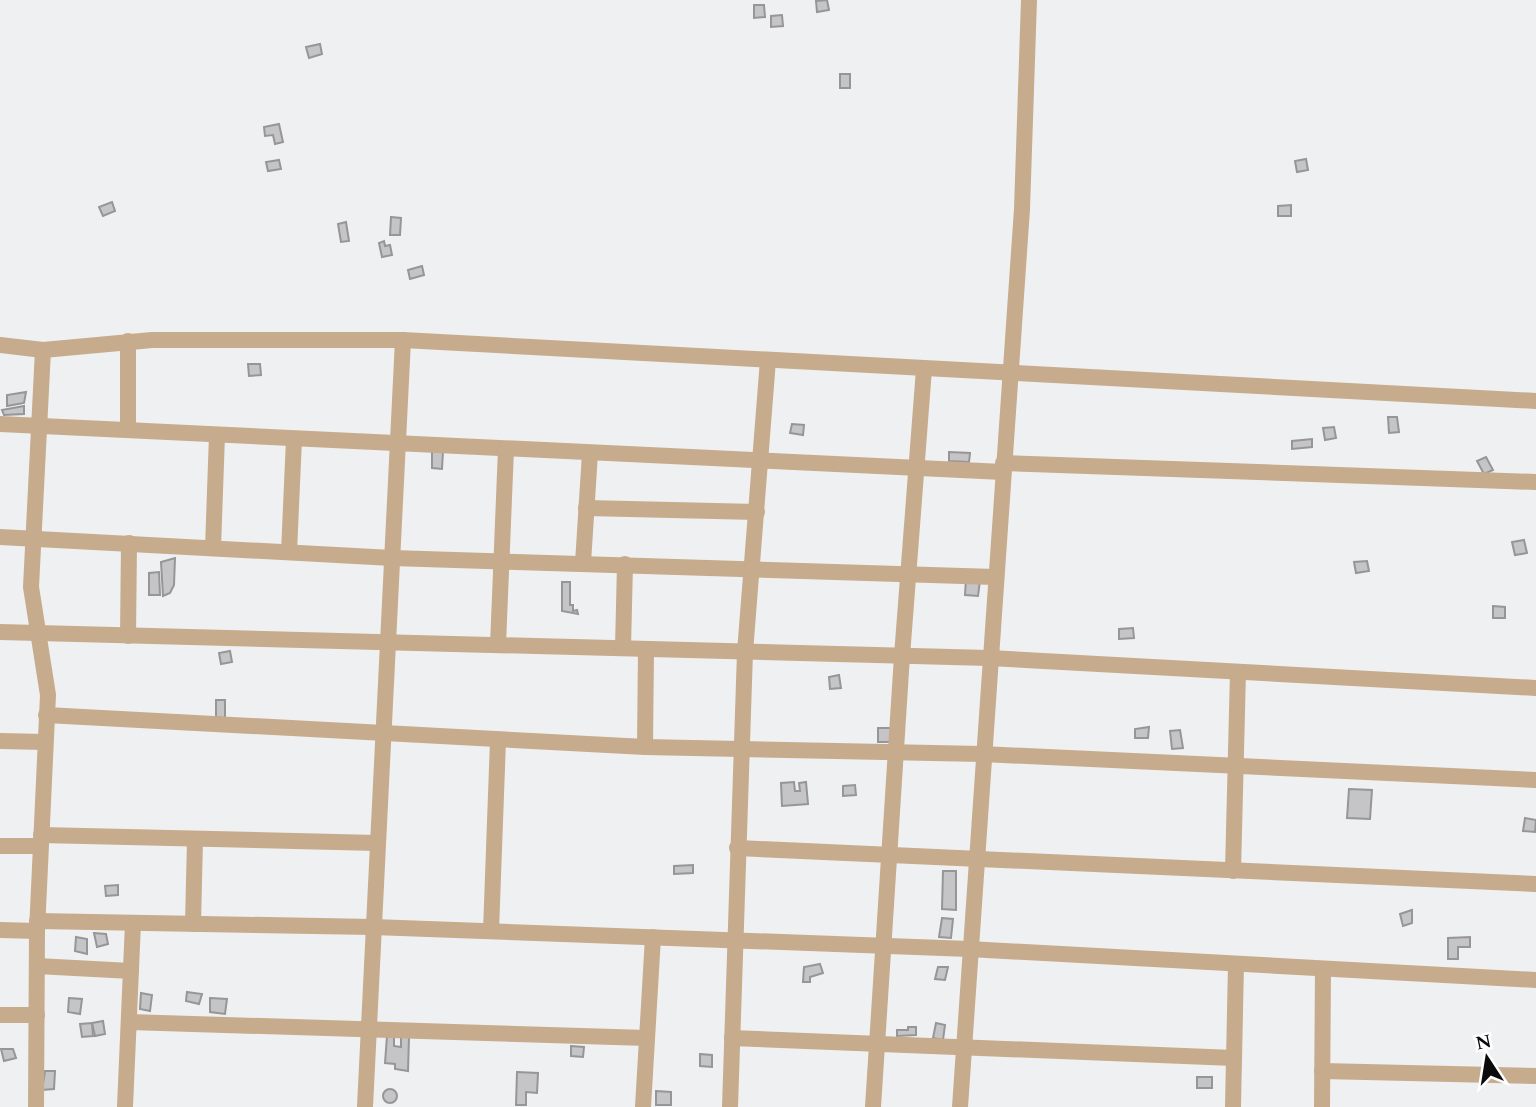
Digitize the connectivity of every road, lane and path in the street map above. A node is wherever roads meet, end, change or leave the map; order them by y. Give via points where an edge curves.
1 (1029, 0) edge
2 (403, 340) junction
3 (128, 341) junction
4 (0, 345) edge
5 (43, 349) junction
6 (768, 360) junction
7 (924, 369) junction
8 (1009, 373) junction
9 (1536, 401) edge
10 (0, 424) edge
11 (38, 426) junction
12 (128, 430) junction
13 (217, 435) junction
14 (294, 439) junction
15 (398, 444) junction
16 (506, 449) junction
17 (590, 453) junction
18 (762, 460) junction
19 (917, 467) junction
20 (1003, 467) junction
21 (1536, 482) edge
22 (586, 508) junction
23 (757, 512) junction
24 (0, 537) edge
25 (32, 537) junction
26 (129, 543) junction
27 (213, 548) junction
28 (289, 552) junction
29 (392, 558) junction
30 (500, 561) junction
31 (583, 563) junction
32 (625, 564) junction
33 (750, 569) junction
34 (909, 574) junction
35 (995, 577) junction
36 (0, 632) edge
37 (37, 634) junction
38 (128, 636) junction
39 (388, 642) junction
40 (498, 645) junction
41 (623, 648) junction
42 (646, 649) junction
43 (745, 652) junction
44 (902, 656) junction
45 (989, 658) junction
46 (1238, 672) junction
47 (1536, 688) edge
48 (46, 715) junction
49 (384, 734) junction
50 (498, 740) junction
51 (0, 741) edge
52 (45, 742) junction
53 (645, 747) junction
54 (741, 751) junction
55 (895, 754) junction
56 (982, 754) junction
57 (1234, 765) junction
58 (1536, 780) edge
59 (195, 839) junction
60 (41, 840) junction
61 (377, 843) junction
62 (0, 846) edge
63 (737, 848) junction
64 (890, 854) junction
65 (975, 858) junction
66 (1233, 871) junction
67 (1536, 884) edge
68 (133, 923) junction
69 (193, 924) junction
70 (37, 926) junction
71 (373, 927) junction
72 (0, 930) edge
73 (491, 931) junction
74 (653, 937) junction
75 (733, 940) junction
76 (883, 946) junction
77 (969, 949) junction
78 (1236, 964) junction
79 (37, 966) junction
80 (1323, 969) junction
81 (131, 971) junction
82 (1536, 981) edge
83 (0, 1015) edge
84 (37, 1015) junction
85 (129, 1022) junction
86 (368, 1030) junction
87 (647, 1038) junction
88 (732, 1038) junction
89 (877, 1045) junction
90 (963, 1048) junction
91 (1234, 1058) junction
92 (1322, 1071) junction
93 (1536, 1076) edge
94 (36, 1107) edge
95 (125, 1107) edge
96 (365, 1107) edge
97 (643, 1107) edge
98 (730, 1107) edge
99 (873, 1107) edge
100 (960, 1107) edge
101 (1233, 1107) edge
102 (1322, 1107) edge

1 - 8 street via 1022,209
2 - 3 street
2 - 6 street
2 - 15 street
3 - 5 street
3 - 12 street
4 - 5 street
5 - 11 street
6 - 7 street
6 - 18 street
7 - 8 street
7 - 19 street
8 - 9 street
8 - 20 street
10 - 11 street
11 - 12 street
11 - 25 street
12 - 13 street
13 - 14 street
13 - 27 street
14 - 15 street
14 - 28 street
15 - 16 street
15 - 29 street
16 - 17 street
16 - 30 street
17 - 18 street
17 - 22 street
18 - 19 street
18 - 23 street
19 - 20 street
19 - 34 street
20 - 21 street
20 - 35 street
22 - 23 street
22 - 31 street
23 - 33 street
24 - 25 street
25 - 26 street
25 - 37 street via 31,587
26 - 27 street
26 - 38 street
27 - 28 street
28 - 29 street
29 - 30 street
29 - 39 street
30 - 31 street
30 - 40 street
31 - 32 street
32 - 33 street
32 - 41 street
33 - 34 street
33 - 43 street
34 - 35 street
34 - 44 street
35 - 45 street
36 - 37 street
37 - 38 street
37 - 48 street via 47,676
38 - 39 street
39 - 40 street
39 - 49 street
40 - 41 street
41 - 42 street
42 - 43 street
42 - 53 street
43 - 44 street
43 - 54 street
44 - 45 street
44 - 55 street
45 - 46 street
45 - 56 street
46 - 47 street
46 - 57 street
48 - 49 street
48 - 52 street
49 - 50 street
49 - 61 street
50 - 53 street
50 - 73 street
51 - 52 street
52 - 60 street
53 - 54 street
54 - 55 street
54 - 63 street
55 - 56 street
55 - 64 street
56 - 57 street
56 - 65 street
57 - 58 street
57 - 66 street
59 - 60 street
59 - 61 street
59 - 69 street
60 - 62 street
60 - 70 street
61 - 71 street
63 - 64 street
63 - 75 street
64 - 65 street
64 - 76 street
65 - 66 street
65 - 77 street
66 - 67 street
68 - 69 street
68 - 70 street
68 - 81 street
69 - 71 street
70 - 72 street
70 - 79 street
71 - 73 street
71 - 86 street
73 - 74 street
74 - 75 street
74 - 87 street
75 - 76 street
75 - 88 street
76 - 77 street
76 - 89 street
77 - 78 street
77 - 90 street
78 - 80 street
78 - 91 street
79 - 81 street
79 - 84 street
80 - 82 street
80 - 92 street
81 - 85 street
83 - 84 street
84 - 94 street
85 - 86 street
85 - 95 street
86 - 87 street
86 - 96 street
87 - 97 street
88 - 89 street
88 - 98 street
89 - 90 street
89 - 99 street
90 - 91 street
90 - 100 street
91 - 101 street
92 - 93 street
92 - 102 street

